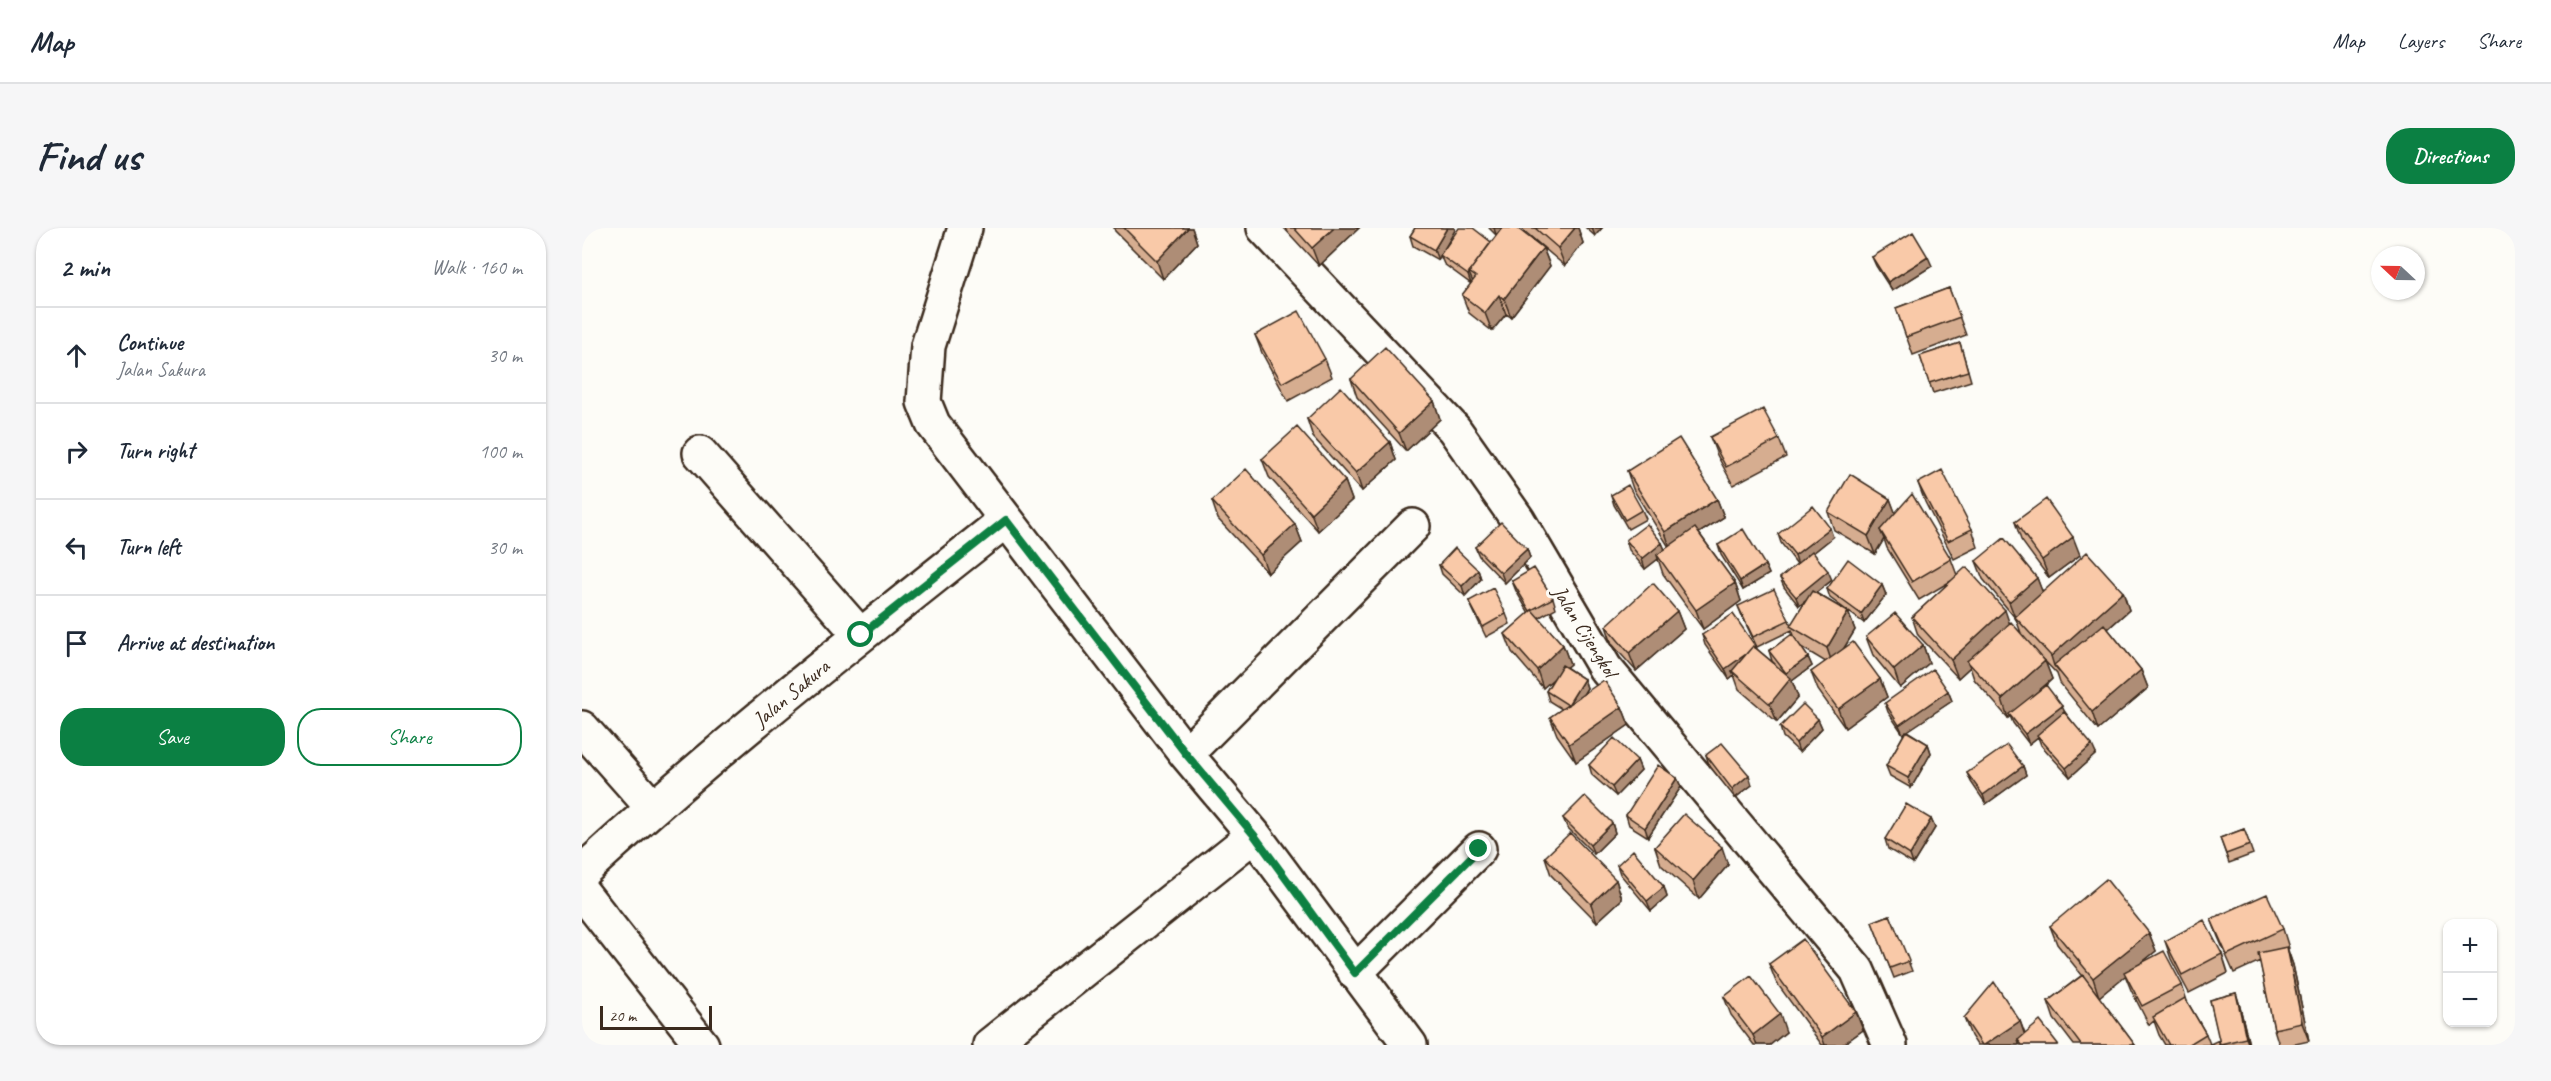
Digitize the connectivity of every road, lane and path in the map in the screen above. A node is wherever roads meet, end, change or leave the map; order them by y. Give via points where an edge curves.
1 (965, 228) edge
2 (1264, 228) edge
3 (700, 453) dead end
4 (1006, 520) junction
5 (1413, 526) dead end
6 (861, 635) junction
7 (582, 728) edge
8 (1186, 754) junction
9 (652, 807) junction
10 (1254, 835) junction
11 (1479, 849) dead end
12 (582, 872) edge
13 (582, 892) edge
14 (1355, 973) junction
15 (702, 1045) edge
16 (990, 1045) edge
17 (1410, 1045) edge
18 (1890, 1045) edge

1 - 4 street via 928,346 924,402 933,424
2 - 18 street, Jalan Cijengkol via 1454,429 1518,520 1605,668 1857,970
3 - 6 street
4 - 6 street, Jalan Sakura
4 - 8 street
5 - 8 street
6 - 9 street, Jalan Sakura
7 - 9 street
8 - 10 street
9 - 12 street, Jalan Sakura
10 - 14 street
10 - 16 street
11 - 14 street
13 - 15 street
14 - 17 street

